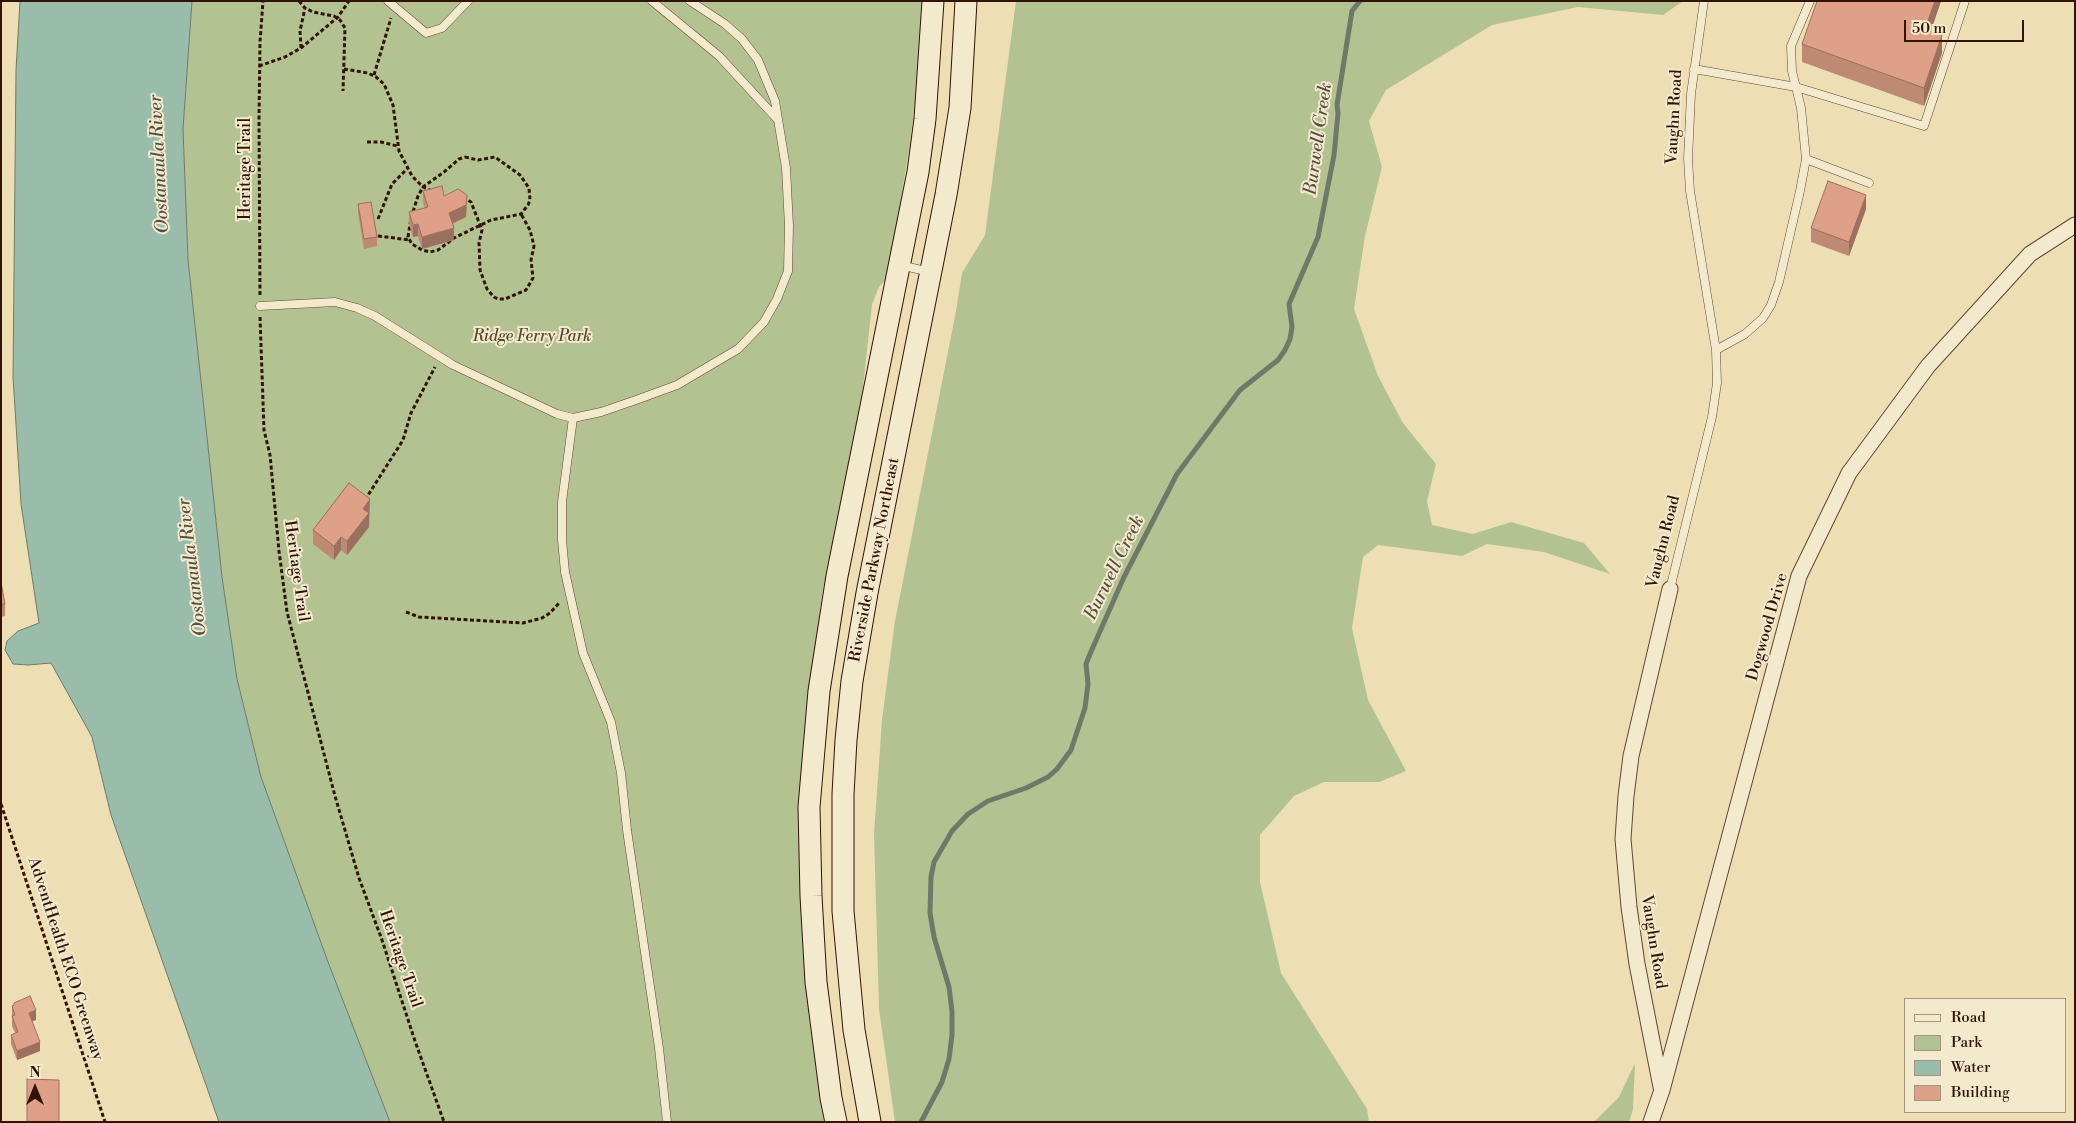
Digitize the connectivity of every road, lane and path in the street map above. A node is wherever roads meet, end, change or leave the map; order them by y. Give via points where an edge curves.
1 (263, 1) edge
2 (299, 1) edge
3 (349, 1) edge
4 (468, 1) edge
5 (652, 1) edge
6 (690, 1) edge
7 (933, 1) edge
8 (966, 1) edge
9 (1704, 1) edge
10 (1810, 1) edge
11 (1965, 1) edge
12 (392, 4) edge
13 (305, 8) junction
14 (301, 48) junction
15 (259, 66) junction
16 (344, 68) junction
17 (1694, 69) junction
18 (374, 76) junction
19 (1796, 87) junction
20 (343, 91) dead end
21 (778, 120) junction
22 (367, 142) dead end
23 (397, 146) junction
24 (1806, 159) junction
25 (408, 168) junction
26 (1869, 183) dead end
27 (423, 187) junction
28 (437, 192) edge
29 (459, 195) edge
30 (521, 214) junction
31 (378, 219) dead end
32 (2075, 226) edge
33 (378, 236) edge
34 (410, 240) junction
35 (900, 265) junction
36 (932, 272) junction
37 (260, 306) junction
38 (1716, 350) junction
39 (440, 357) junction
40 (572, 418) junction
41 (365, 500) edge
42 (1670, 589) joint
43 (570, 593) junction
44 (406, 612) dead end
45 (1, 804) edge
46 (1662, 1090) junction
47 (869, 1118) edge
48 (105, 1122) edge
49 (444, 1122) edge
50 (668, 1122) edge
51 (836, 1122) edge
52 (1651, 1122) edge

1 - 15 path, Heritage Trail
2 - 13 path
3 - 14 path via 338,17
4 - 12 lane via 442,28 426,33
5 - 21 lane via 719,56
6 - 21 lane via 725,24 758,60 775,101
7 - 35 main road, Riverside Parkway Northeast via 926,119
8 - 36 main road, Riverside Parkway Northeast via 960,108
9 - 17 lane, Vaughn Road
10 - 19 lane via 1791,46
11 - 19 lane via 1924,126
12 - 18 path
13 - 14 path via 300,31
13 - 16 path via 340,20 346,35
14 - 15 path
15 - 37 path, Heritage Trail
16 - 18 path
16 - 20 path
17 - 19 lane
17 - 38 lane, Vaughn Road via 1688,134 1689,175
18 - 23 path via 384,84 393,105
19 - 24 lane
21 - 40 lane via 788,198 788,271 764,322 738,349 677,385
22 - 23 path
23 - 25 path
24 - 26 lane
24 - 38 lane via 1790,237 1771,306 1745,334
25 - 27 path
25 - 31 path via 392,184
27 - 28 path
27 - 30 path via 458,159 495,158 528,184 530,200
27 - 34 path via 411,218
29 - 30 path via 471,202 482,230 480,270 490,294 498,299 526,290 533,278 531,260 534,246
30 - 34 path via 491,220 430,252
32 - 46 street, Dogwood Drive via 2030,254 1928,366 1850,473 1799,576
33 - 34 path
35 - 36 lane
35 - 51 main road, Riverside Parkway Northeast via 832,604 818,691 809,807 816,982
36 - 47 main road, Riverside Parkway Northeast via 867,593 846,740 843,911 854,1030
37 - 39 lane via 334,302 357,308
37 - 49 path, Heritage Trail via 264,430 270,455 287,612 358,878
38 - 42 lane, Vaughn Road via 1714,406
39 - 40 lane via 474,376
39 - 41 path via 411,413 403,440
40 - 43 lane via 562,502 562,540
42 - 46 street, Vaughn Road via 1632,756 1623,839 1629,907
43 - 44 path via 550,613 532,622 419,617
43 - 50 lane via 583,653 611,722 621,773
45 - 48 path, AdventHealth ECO Greenway
46 - 52 street, Dogwood Drive

